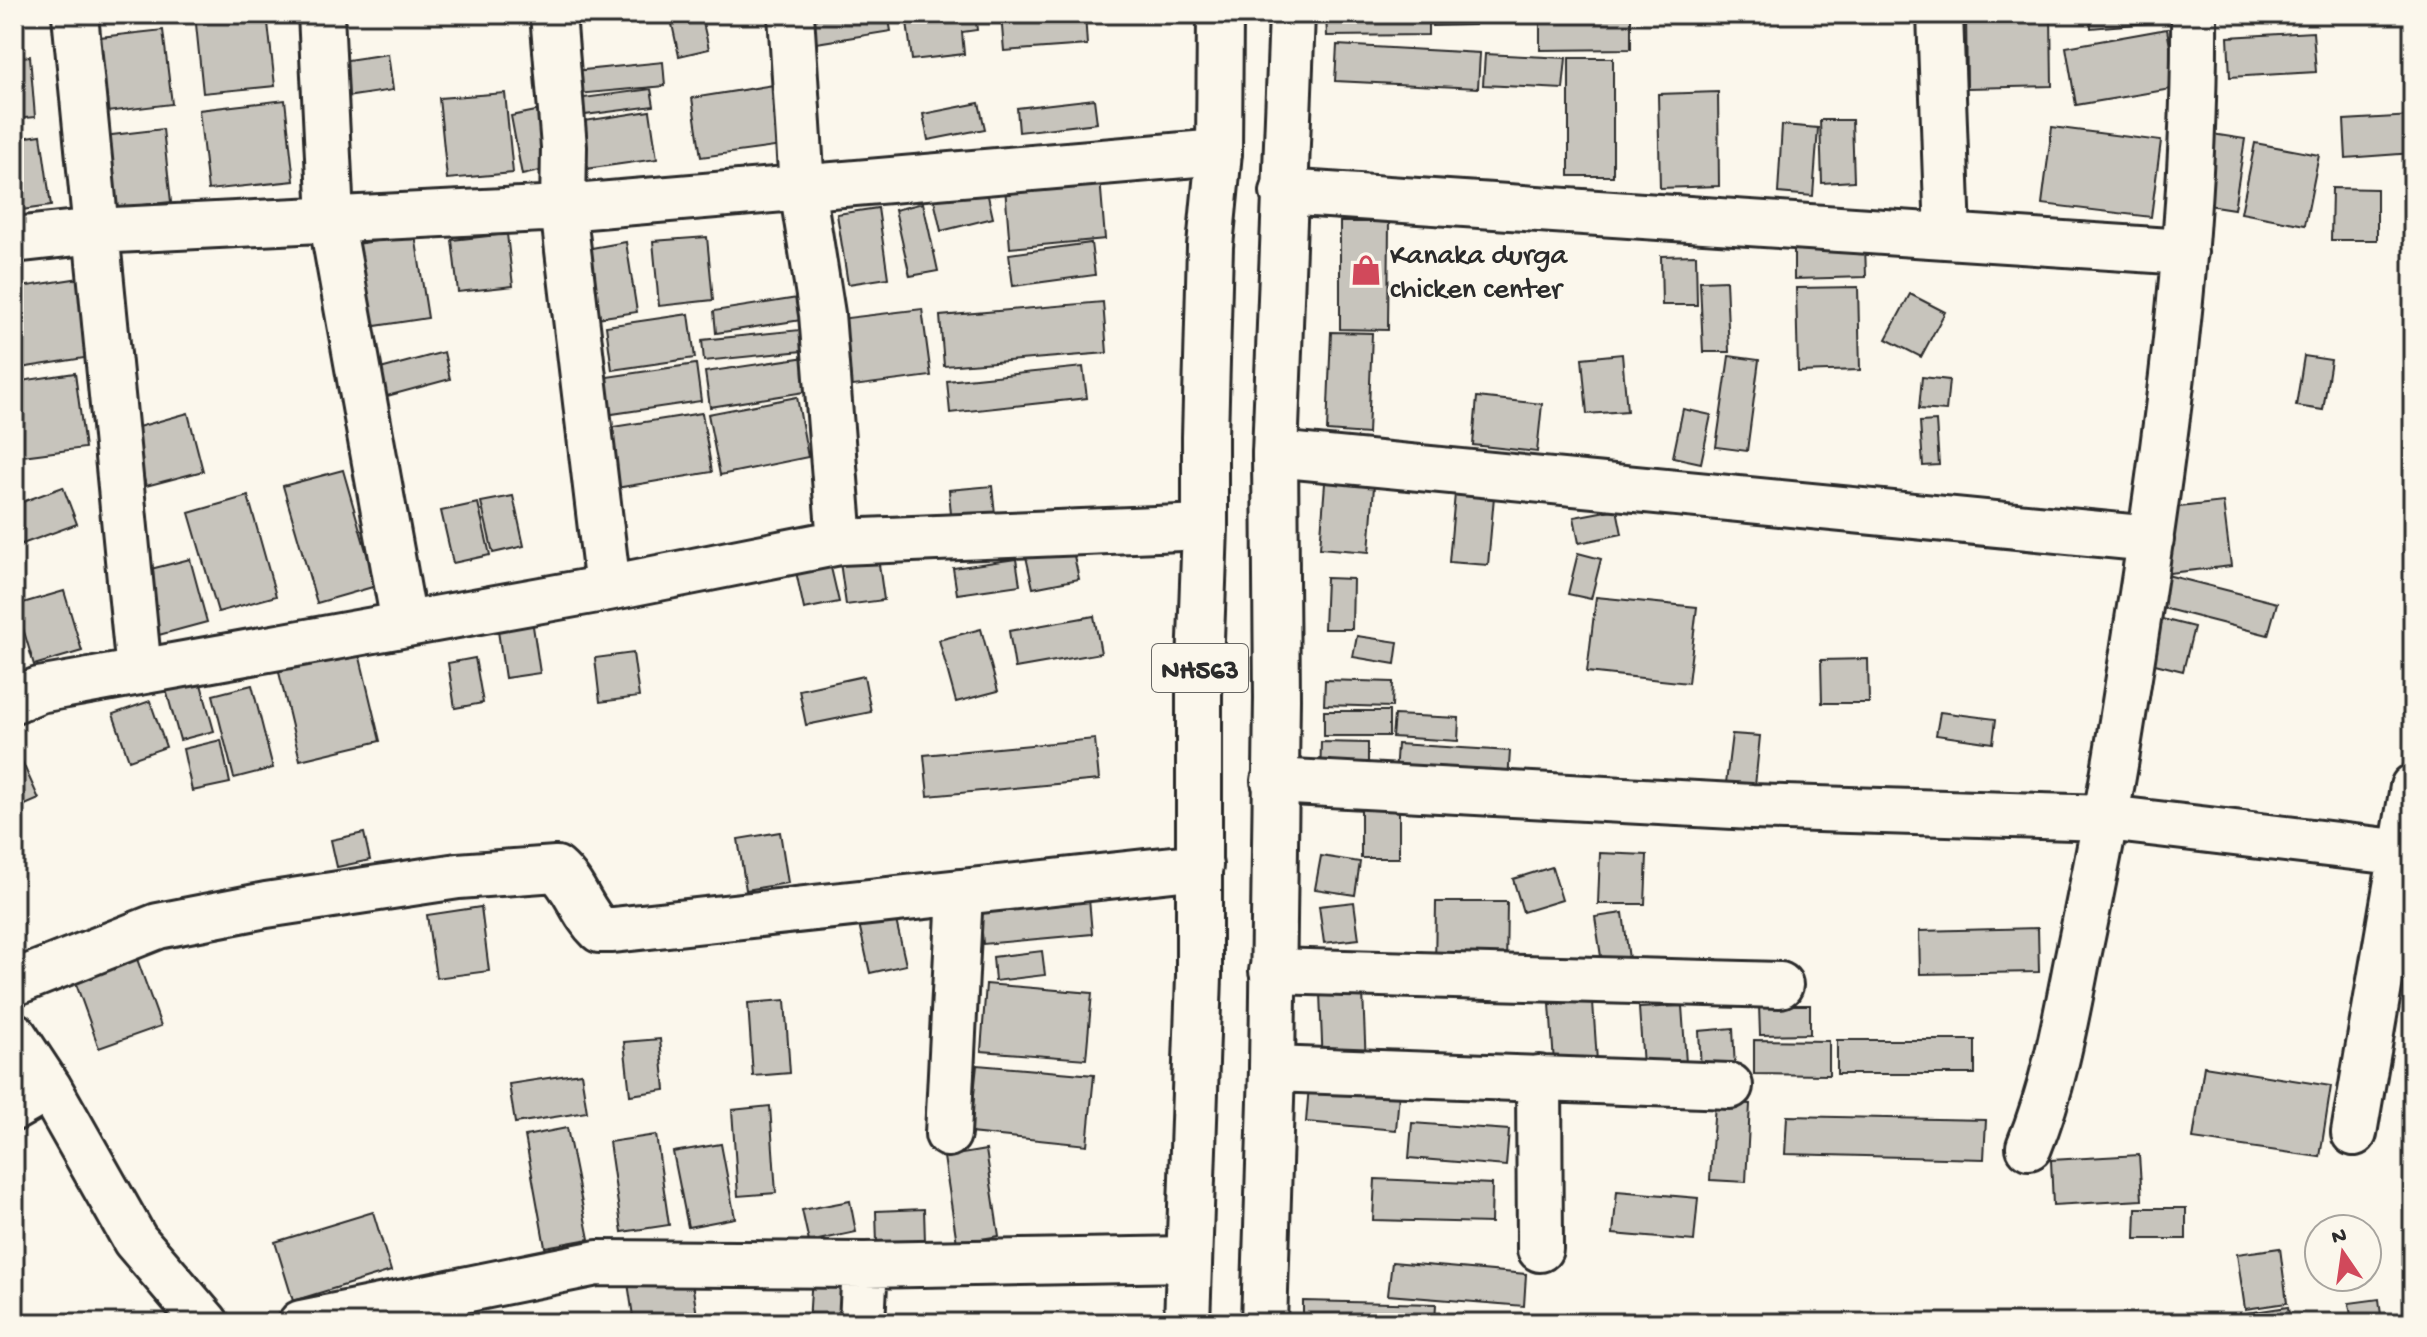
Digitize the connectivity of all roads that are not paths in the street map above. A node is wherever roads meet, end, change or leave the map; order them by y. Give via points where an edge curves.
1 (321, 14) edge
2 (553, 14) edge
3 (791, 14) edge
4 (1220, 14) edge
5 (1292, 14) edge
6 (1940, 14) edge
7 (2194, 14) edge
8 (75, 15) edge
9 (1219, 152) junction
10 (802, 188) junction
11 (1283, 192) junction
12 (563, 208) junction
13 (331, 218) junction
14 (95, 231) junction
15 (1948, 236) junction
16 (14, 240) edge
17 (2185, 252) junction
18 (1275, 454) junction
19 (1205, 527) junction
20 (2151, 539) junction
21 (840, 542) junction
22 (608, 588) junction
23 (404, 623) junction
24 (139, 672) junction
25 (14, 700) edge
26 (1274, 781) junction
27 (2413, 787) edge
28 (2107, 818) junction
29 (2407, 853) edge
30 (1200, 866) junction
31 (960, 892) junction
32 (1272, 971) junction
33 (14, 983) edge
34 (1780, 985) dead end
35 (14, 1035) edge
36 (1272, 1069) junction
37 (1539, 1078) junction
38 (1730, 1086) dead end
39 (31, 1098) edge
40 (2354, 1133) dead end
41 (948, 1134) dead end
42 (2029, 1147) dead end
43 (1540, 1249) dead end
44 (1189, 1259) junction
45 (865, 1265) junction
46 (206, 1323) edge
47 (301, 1323) edge
48 (862, 1323) edge
49 (1187, 1323) edge
50 (1264, 1323) edge

1 - 13 main road
2 - 12 main road via 564,147
3 - 10 main road
4 - 9 main road, NH563
5 - 11 main road, NH563
6 - 15 main road
7 - 17 main road via 2195,106
8 - 14 main road
9 - 10 main road
9 - 19 main road, NH563 via 1210,246
10 - 12 main road
10 - 21 main road via 822,314
11 - 15 main road
11 - 18 main road, NH563
12 - 13 main road
12 - 22 main road
13 - 14 main road
13 - 23 main road
14 - 16 main road
14 - 24 main road
15 - 17 main road
17 - 20 main road
18 - 20 main road
18 - 26 main road, NH563
19 - 21 main road
19 - 30 main road, NH563
20 - 28 main road
21 - 22 main road
22 - 23 main road
23 - 24 main road
24 - 25 main road via 39,690
26 - 28 main road via 1752,807
26 - 32 main road, NH563
27 - 29 main road
28 - 29 main road
28 - 42 main road via 2050,1097
29 - 40 main road
30 - 31 main road
30 - 44 main road, NH563
31 - 33 main road via 600,930 556,869 458,876 158,926
31 - 41 main road
32 - 34 main road
32 - 36 main road, NH563
35 - 39 main road
36 - 37 main road
36 - 50 main road, NH563
37 - 38 main road
37 - 43 main road
39 - 46 main road via 135,1240
44 - 45 main road
44 - 49 main road, NH563
45 - 47 main road via 597,1263
45 - 48 main road

